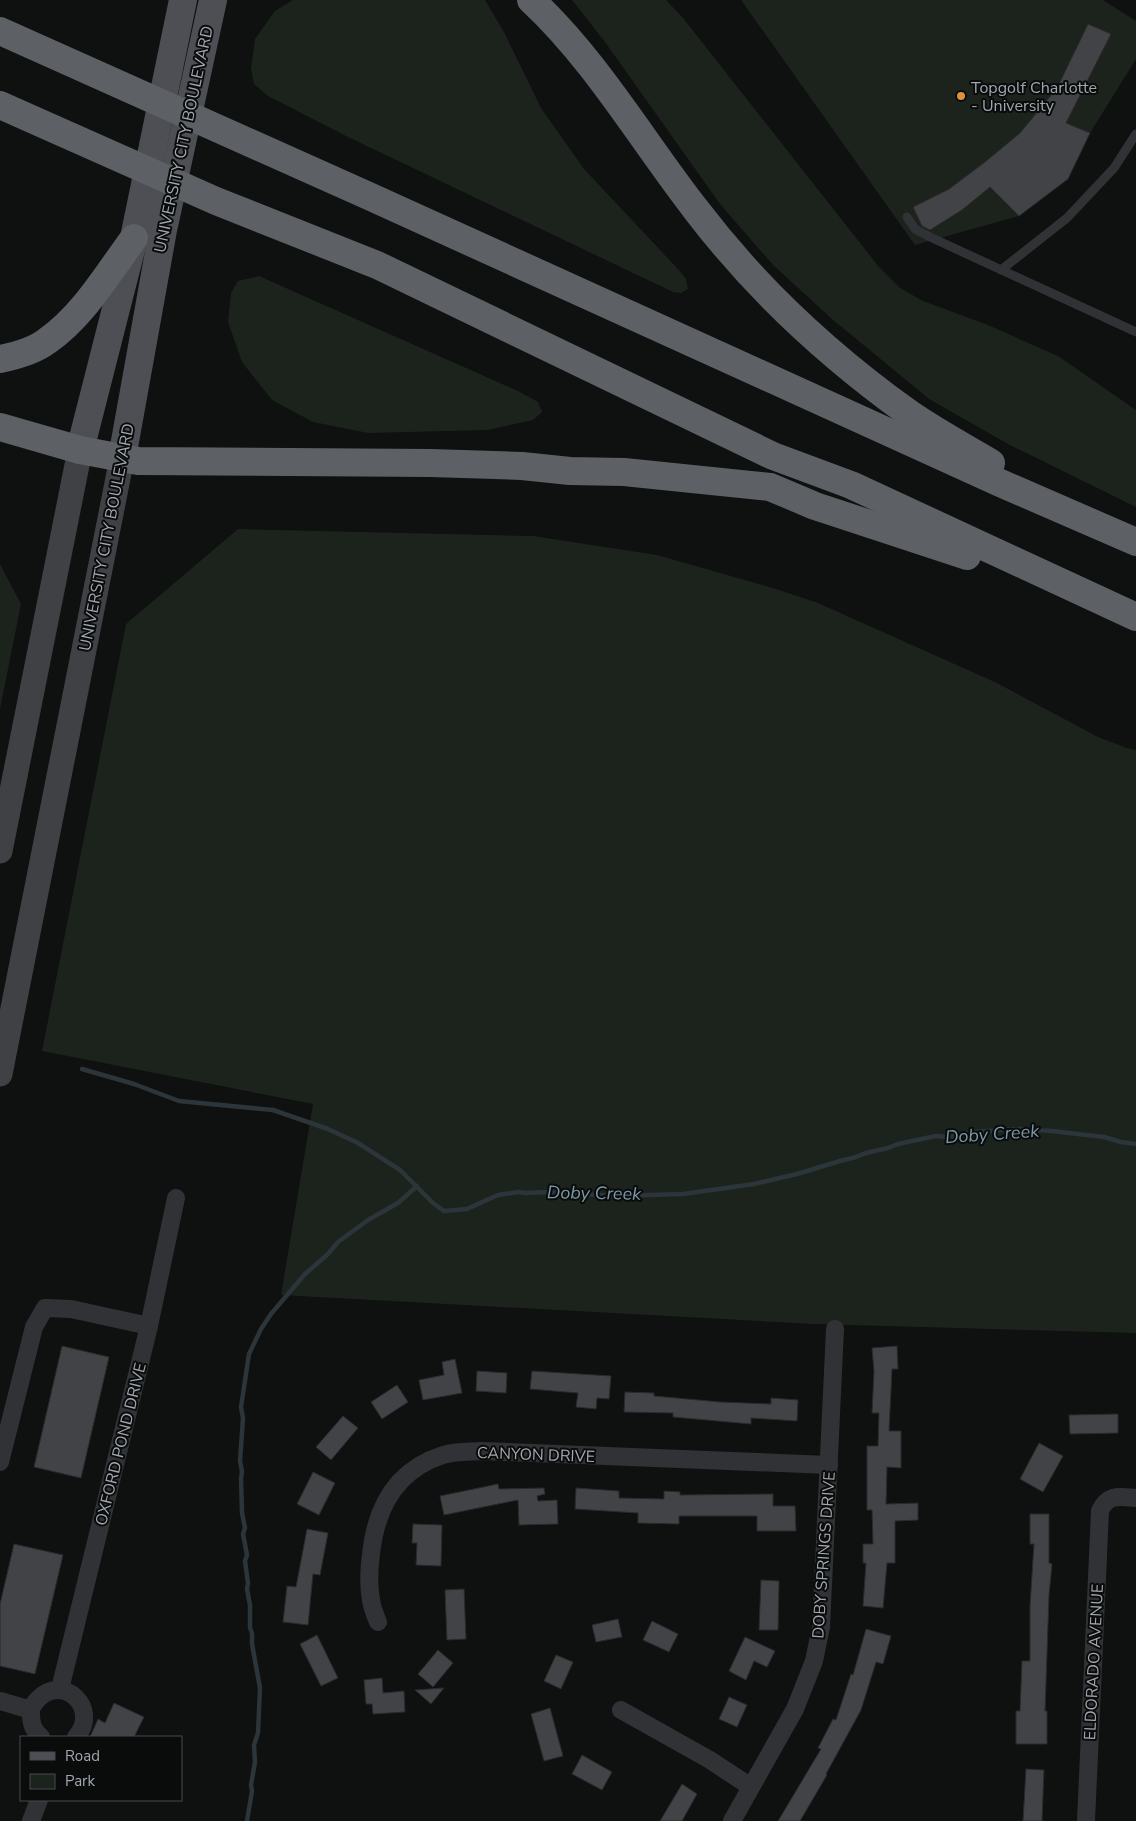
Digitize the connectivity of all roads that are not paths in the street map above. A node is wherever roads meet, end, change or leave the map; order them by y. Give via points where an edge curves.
1 (183, 0) edge
2 (213, 0) edge
3 (531, 0) edge
4 (0, 31) edge
5 (0, 105) edge
6 (0, 117) edge
7 (40, 123) junction
8 (1136, 134) edge
9 (907, 217) dead end
10 (136, 229) junction
11 (1001, 270) junction
12 (1136, 332) edge
13 (0, 359) edge
14 (0, 427) edge
15 (80, 450) junction
16 (122, 458) junction
17 (1084, 520) junction
18 (1136, 542) edge
19 (1069, 587) junction
20 (1136, 617) edge
21 (0, 851) edge
22 (0, 1074) edge
23 (176, 1198) dead end
24 (149, 1326) junction
25 (835, 1329) dead end
26 (0, 1462) edge
27 (829, 1465) junction
28 (1136, 1498) edge
29 (378, 1622) dead end
30 (60, 1689) junction
31 (0, 1701) edge
32 (31, 1710) junction
33 (621, 1710) dead end
34 (40, 1736) edge
35 (77, 1736) edge
36 (751, 1787) junction
37 (40, 1801) edge
38 (31, 1821) edge
39 (732, 1821) edge
40 (1086, 1821) edge

1 - 10 main road, UNIVERSITY CITY BOULEVARD
2 - 16 main road, UNIVERSITY CITY BOULEVARD via 162,230
3 - 17 highway via 587,62 697,212 778,306 912,415
4 - 17 highway
5 - 7 highway
6 - 7 highway
7 - 19 highway via 216,201 377,265 773,456 851,485
8 - 11 lane via 1114,168 1067,218
9 - 11 lane via 915,229
10 - 13 highway via 73,319 46,342 16,356
10 - 15 main road, UNIVERSITY CITY BOULEVARD
11 - 12 lane
14 - 15 highway
15 - 16 highway
15 - 21 main road, UNIVERSITY CITY BOULEVARD
16 - 19 highway via 165,462 522,466 624,472 770,488 978,560
16 - 22 main road, UNIVERSITY CITY BOULEVARD
17 - 18 highway
19 - 20 highway
23 - 24 street, OXFORD POND DRIVE
24 - 26 street via 71,1309 45,1308 34,1327
24 - 30 street, OXFORD POND DRIVE
25 - 27 street, DOBY SPRINGS DRIVE
27 - 29 street, CANYON DRIVE via 482,1451 442,1455 403,1478 381,1509 375,1525 368,1581
27 - 36 street, DOBY SPRINGS DRIVE via 822,1615 814,1661 795,1709
28 - 40 street, ELDORADO AVENUE via 1114,1497 1104,1503 1100,1511
30 - 32 street via 44,1693
30 - 35 street via 77,1697 85,1713
31 - 32 street
32 - 34 street via 31,1724
33 - 36 street
36 - 39 street, DOBY SPRINGS DRIVE
37 - 38 street

